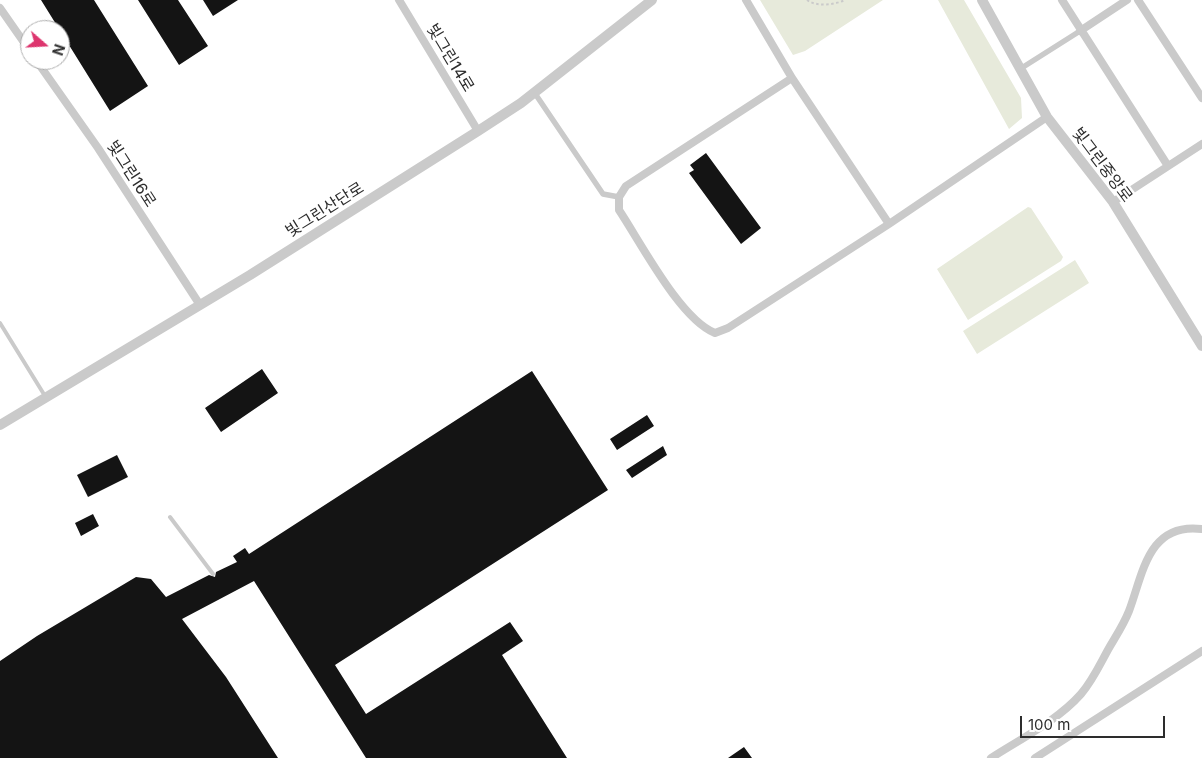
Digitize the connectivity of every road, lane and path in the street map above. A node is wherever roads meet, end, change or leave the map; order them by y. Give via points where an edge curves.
1 (399, 0) edge
2 (652, 0) edge
3 (746, 0) edge
4 (807, 0) edge
5 (845, 0) edge
6 (982, 0) edge
7 (1062, 0) edge
8 (1127, 0) edge
9 (1138, 0) edge
10 (0, 8) edge
11 (1080, 31) junction
12 (20, 37) edge
13 (1020, 69) junction
14 (43, 70) edge
15 (792, 78) junction
16 (534, 92) junction
17 (1202, 98) edge
18 (1047, 117) junction
19 (478, 130) junction
20 (1202, 144) edge
21 (1168, 166) junction
22 (619, 197) junction
23 (1113, 202) junction
24 (889, 224) junction
25 (200, 305) junction
26 (0, 323) edge
27 (1202, 346) edge
28 (46, 398) junction
29 (0, 425) edge
30 (170, 517) dead end
31 (1202, 529) edge
32 (212, 574) dead end
33 (1202, 651) edge
34 (991, 758) edge
35 (1035, 758) edge

1 - 19 street, 빛그린14로
2 - 16 street, 빛그린산단로
3 - 15 street
4 - 5 path via 825,5
6 - 13 street, 빛그린중앙로
7 - 11 street
8 - 11 street
9 - 17 street
10 - 12 street
11 - 13 street
11 - 21 street
13 - 18 street, 빛그린중앙로
14 - 25 street, 빛그린16로
15 - 22 street via 626,186
15 - 24 street
16 - 19 street, 빛그린산단로
16 - 22 street via 604,194
18 - 23 street, 빛그린중앙로
18 - 24 street
19 - 25 street, 빛그린산단로
20 - 21 street
21 - 23 street
22 - 24 street via 619,210 682,306 702,328 715,333 728,328
23 - 27 street, 빛그린중앙로
25 - 28 street, 빛그린산단로
26 - 28 lane
28 - 29 street, 빛그린산단로
30 - 32 lane
31 - 34 street via 1179,531 1155,545 1119,632 1082,693 1066,710
33 - 35 street

